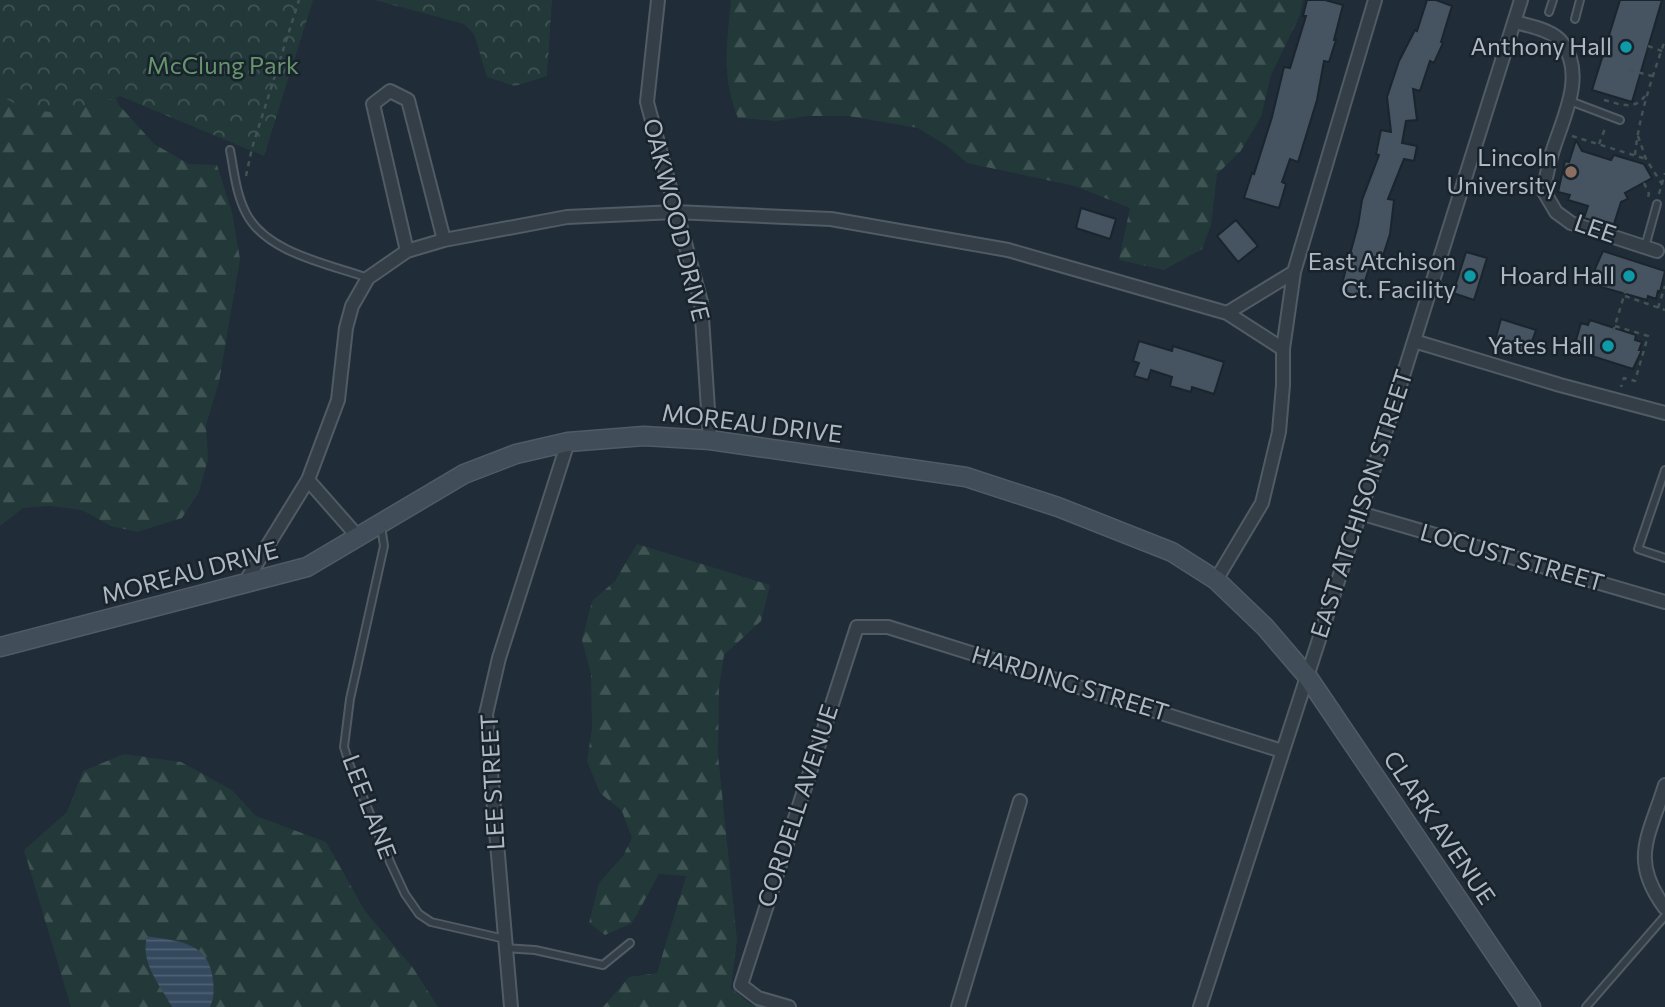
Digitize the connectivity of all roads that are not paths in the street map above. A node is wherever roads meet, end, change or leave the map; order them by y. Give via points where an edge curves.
1 (658, 0) edge
2 (1375, 0) edge
3 (1521, 0) edge
4 (1553, 0) edge
5 (1580, 0) edge
6 (1549, 12) dead end
7 (1575, 19) dead end
8 (1515, 22) junction
9 (1570, 101) junction
10 (1620, 120) dead end
11 (230, 150) dead end
12 (1657, 204) dead end
13 (675, 212) junction
14 (444, 240) junction
15 (1651, 249) joint
16 (407, 251) junction
17 (1294, 272) junction
18 (368, 278) junction
19 (1227, 313) junction
20 (1414, 341) junction
21 (1283, 349) junction
22 (1665, 413) edge
23 (710, 440) junction
24 (568, 442) junction
25 (1665, 470) edge
26 (309, 480) junction
27 (1360, 513) junction
28 (381, 524) junction
29 (359, 538) junction
30 (1665, 558) edge
31 (1216, 580) junction
32 (244, 584) junction
33 (1665, 602) edge
34 (857, 627) joint
35 (0, 648) edge
36 (1307, 676) junction
37 (1282, 751) junction
38 (1665, 785) edge
39 (1020, 802) dead end
40 (1665, 908) edge
41 (1665, 916) edge
42 (630, 943) dead end
43 (505, 944) junction
44 (512, 1007) edge
45 (789, 1007) edge
46 (958, 1007) edge
47 (1200, 1007) edge
48 (1531, 1007) edge
49 (1586, 1007) edge

1 - 13 street, OAKWOOD DRIVE via 647,102
2 - 17 street
3 - 8 street, EAST ATCHISON STREET
4 - 6 lane
5 - 7 lane
8 - 9 street, LEE via 1563,42 1573,66
8 - 20 street, EAST ATCHISON STREET
9 - 10 lane
9 - 15 street, LEE via 1544,190 1556,212 1571,223
11 - 18 lane via 240,199 256,229 276,246
12 - 15 lane
13 - 14 street via 567,216
13 - 19 street via 831,219 1008,250
13 - 23 street, OAKWOOD DRIVE via 701,302
14 - 16 street
14 - 16 street via 408,100 390,91 373,104
16 - 18 street
17 - 19 street
17 - 21 street
18 - 26 street via 352,306 338,400
19 - 21 street
20 - 22 street
20 - 27 street, EAST ATCHISON STREET
21 - 31 street via 1279,432 1262,503
23 - 24 main road, MOREAU DRIVE via 645,436
23 - 31 main road, MOREAU DRIVE via 966,477 1172,552
24 - 28 main road, MOREAU DRIVE via 516,454 464,474
24 - 43 street, LEE STREET via 499,657 486,714
25 - 30 lane via 1638,550
26 - 29 street
26 - 32 street
27 - 33 street, LOCUST STREET
27 - 36 street, EAST ATCHISON STREET
28 - 29 main road, MOREAU DRIVE
28 - 43 lane, LEE LANE via 384,546 344,747 391,864 419,914 431,922
29 - 32 main road, MOREAU DRIVE via 307,567
31 - 36 main road, MOREAU DRIVE
32 - 35 main road, MOREAU DRIVE
34 - 37 street, HARDING STREET via 888,627
34 - 45 street, CORDELL AVENUE via 741,985 758,998
36 - 37 street, EAST ATCHISON STREET
36 - 48 main road, CLARK AVENUE
37 - 47 street, EAST ATCHISON STREET
38 - 40 street via 1643,861 1654,894
39 - 46 street
41 - 49 lane
42 - 43 lane, LEE LANE via 603,965
43 - 44 street, LEE STREET

